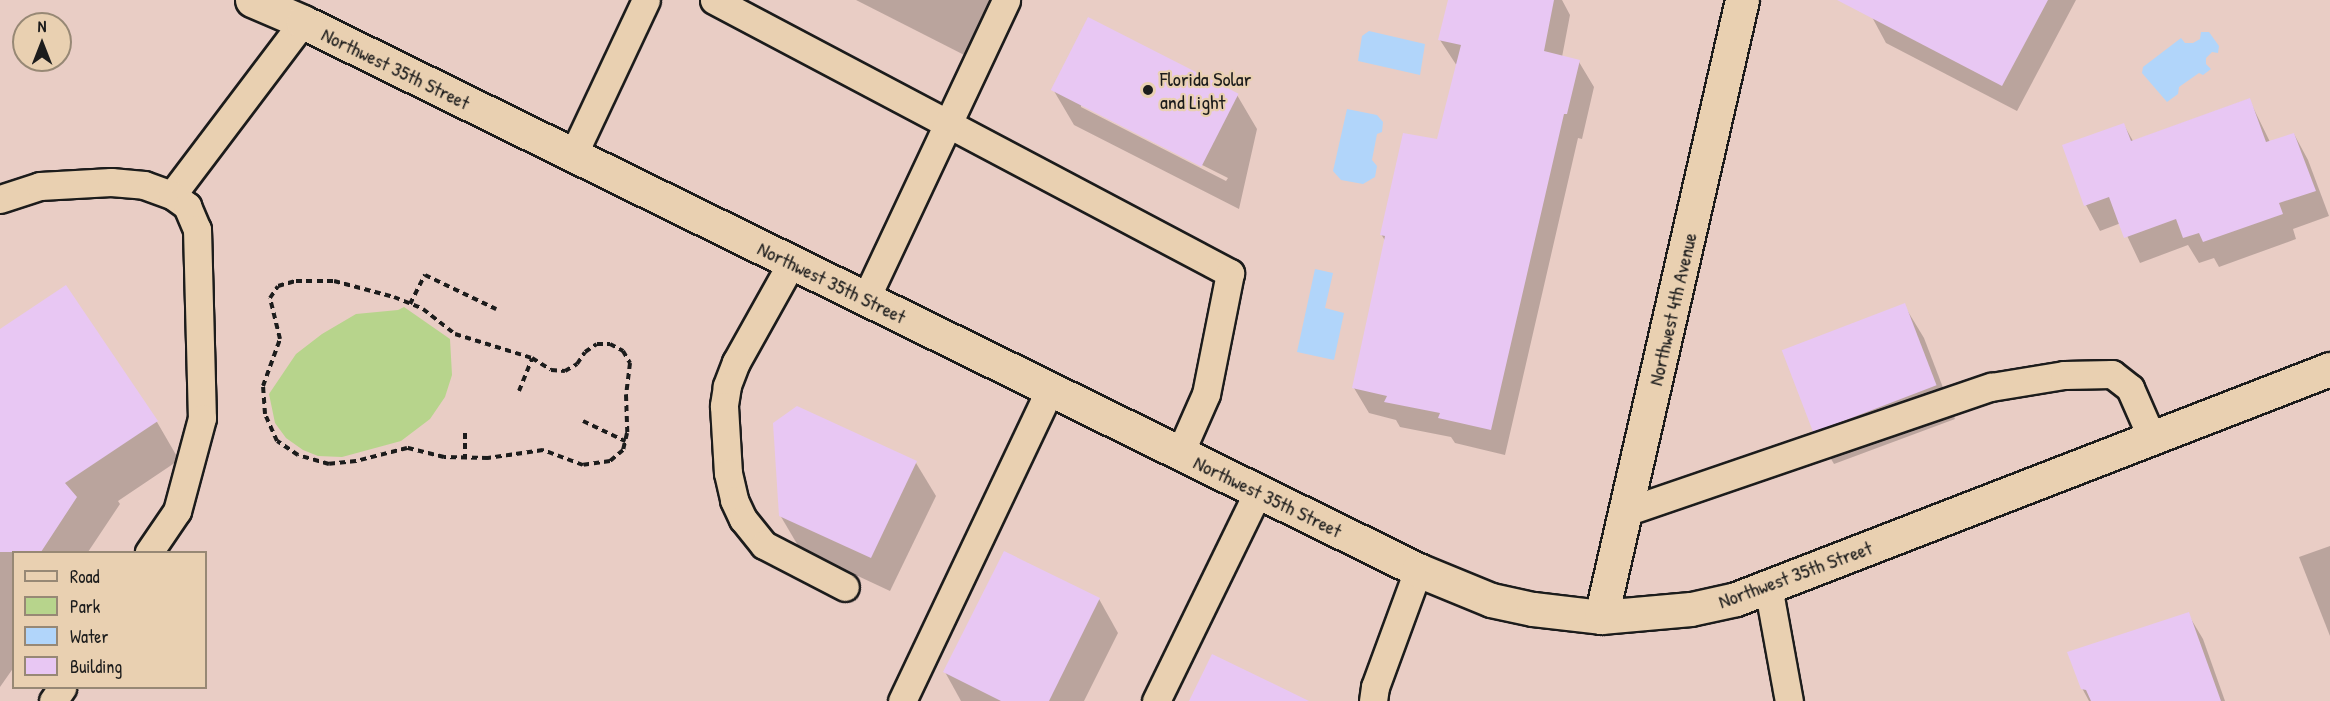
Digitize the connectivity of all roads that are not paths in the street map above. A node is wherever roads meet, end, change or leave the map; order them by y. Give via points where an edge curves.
1 (252, 0) edge
2 (646, 0) edge
3 (714, 0) edge
4 (1006, 0) edge
5 (1742, 0) edge
6 (303, 22) junction
7 (947, 123) junction
8 (573, 155) junction
9 (172, 195) junction
10 (0, 199) edge
11 (792, 262) junction
12 (866, 298) junction
13 (2330, 369) edge
14 (1050, 389) junction
15 (2152, 438) junction
16 (1180, 453) junction
17 (1258, 492) junction
18 (1626, 512) junction
19 (150, 551) edge
20 (1418, 570) junction
21 (1768, 586) junction
22 (845, 587) dead end
23 (1601, 617) junction
24 (902, 701) edge
25 (1156, 701) edge
26 (1373, 701) edge
27 (1789, 701) edge

1 - 6 street, Northwest 35th Street
2 - 8 lane
3 - 7 lane
4 - 7 lane
5 - 18 street, Northwest 4th Avenue
6 - 8 street, Northwest 35th Street
6 - 9 lane
7 - 12 lane
7 - 16 lane via 1230,273 1206,394
8 - 11 street, Northwest 35th Street
9 - 10 lane via 144,185 78,182 40,186
9 - 19 lane via 187,206 197,229 202,418 177,511
11 - 12 street, Northwest 35th Street
11 - 22 lane via 736,362 727,386 724,406 728,473 743,519 764,545
12 - 14 street, Northwest 35th Street
13 - 15 street, Northwest 35th Street
14 - 16 street, Northwest 35th Street
14 - 24 lane
15 - 18 lane via 2130,388 2112,374 2064,375 1991,387
15 - 21 street, Northwest 35th Street
16 - 17 street, Northwest 35th Street
17 - 20 street, Northwest 35th Street
17 - 25 lane
18 - 23 street, Northwest 4th Avenue
20 - 23 street, Northwest 35th Street via 1491,600
20 - 26 lane
21 - 23 street, Northwest 35th Street via 1736,599 1691,609
21 - 27 lane

